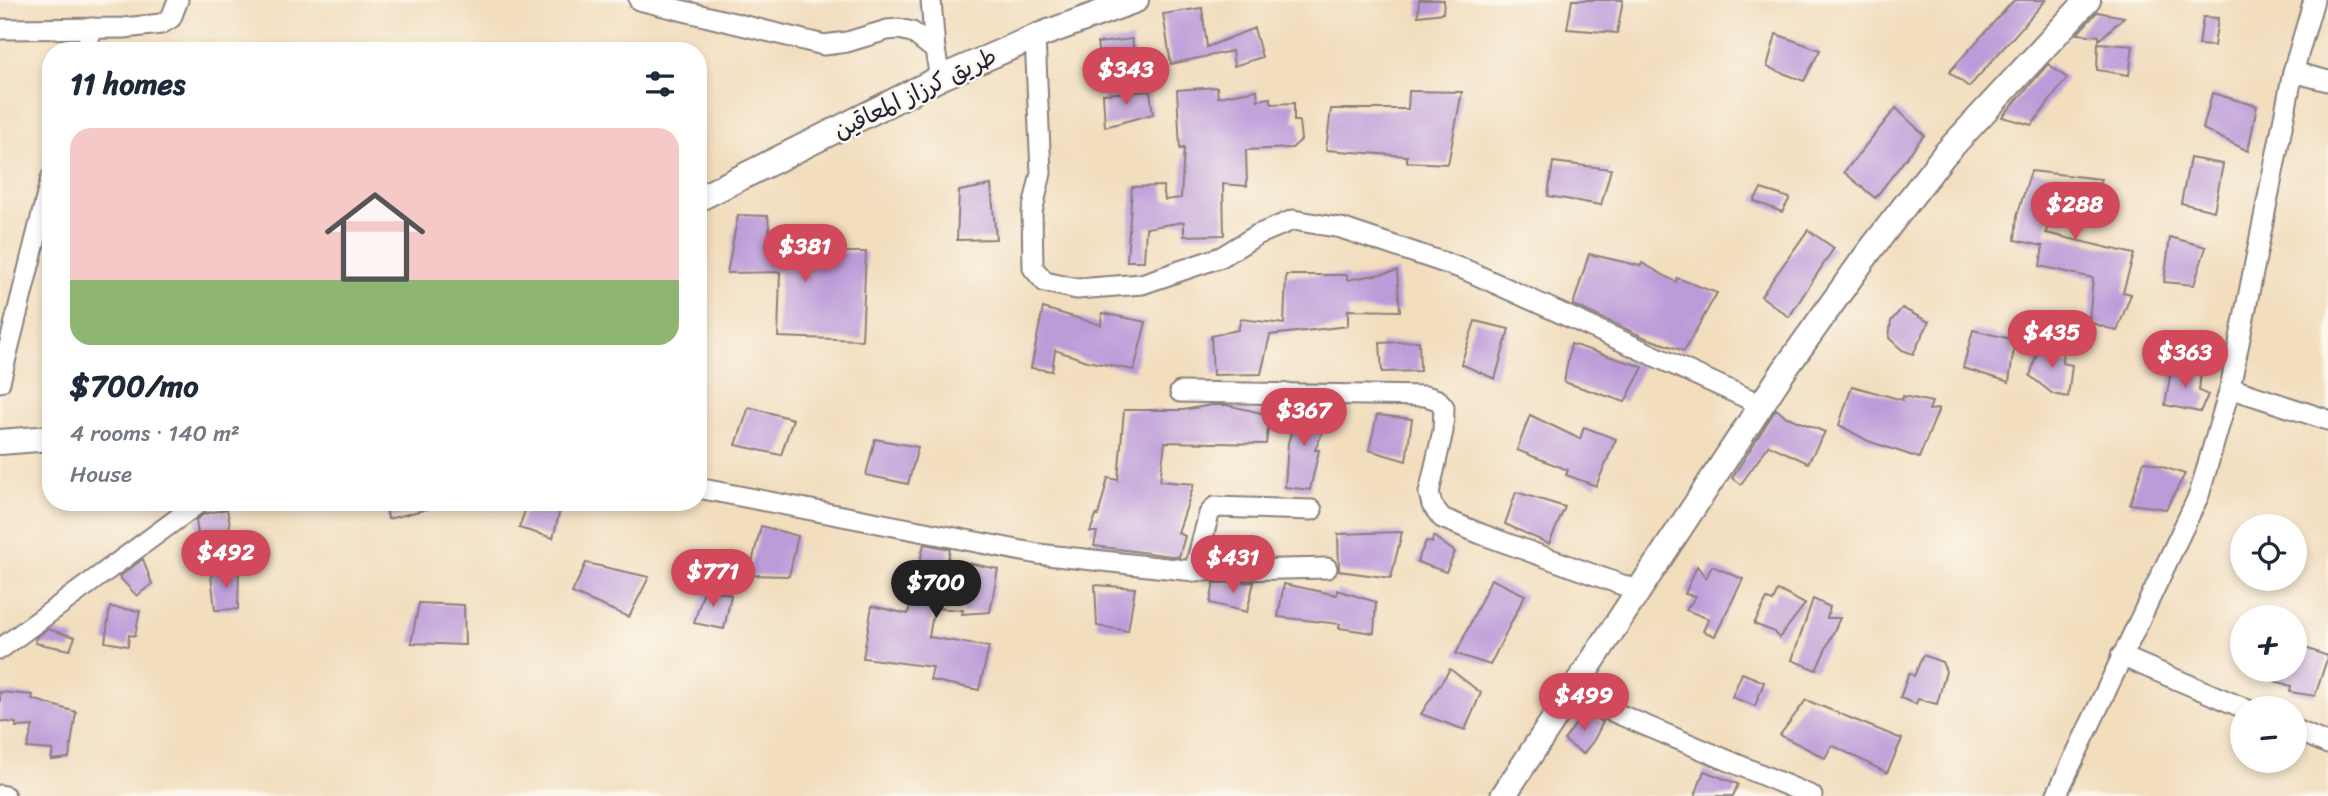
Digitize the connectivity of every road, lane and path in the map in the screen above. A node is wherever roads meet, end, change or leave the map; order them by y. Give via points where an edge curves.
1 (178, 0) edge
2 (639, 0) edge
3 (931, 0) edge
4 (1136, 0) edge
5 (2088, 0) edge
6 (2315, 0) edge
7 (92, 28) junction
8 (0, 29) edge
9 (1035, 37) junction
10 (88, 42) edge
11 (935, 50) junction
12 (2293, 72) junction
13 (940, 78) junction
14 (2328, 81) edge
15 (707, 194) edge
16 (42, 214) edge
17 (0, 382) edge
18 (2230, 388) junction
19 (1180, 392) dead end
20 (1762, 405) junction
21 (2328, 420) edge
22 (42, 439) edge
23 (0, 442) edge
24 (707, 490) edge
25 (1312, 510) dead end
26 (188, 511) edge
27 (1327, 568) dead end
28 (1194, 571) junction
29 (1639, 591) junction
30 (0, 649) edge
31 (2121, 656) junction
32 (1571, 694) junction
33 (2230, 702) edge
34 (2307, 735) edge
35 (2328, 744) edge
36 (0, 795) edge
37 (5, 796) edge
38 (1503, 796) edge
39 (1812, 796) edge
40 (2056, 796) edge

1 - 7 street via 171,18 161,24
2 - 11 street via 824,45 899,29 912,32
3 - 11 street
4 - 9 street, طريق كرزاز المعاقين
5 - 20 street via 1944,155 1868,253
6 - 12 street
7 - 8 street
7 - 10 street
9 - 13 street, طريق كرزاز المعاقين
9 - 20 street via 1041,173 1032,212 1032,257 1033,268 1045,282 1077,289 1142,284 1221,257 1293,220 1341,228 1466,270
11 - 13 street
12 - 14 street
12 - 18 street
13 - 15 street, طريق كرزاز المعاقين
16 - 17 street
18 - 21 street
18 - 31 street via 2199,495
19 - 29 street via 1353,393 1438,400 1444,407 1443,431 1429,493 1443,518
20 - 29 street
22 - 23 street
24 - 28 street via 1038,554
25 - 28 street via 1215,506
26 - 30 street
27 - 28 street
29 - 32 street
31 - 33 street
31 - 40 street
32 - 38 street
32 - 39 street
34 - 35 street
36 - 37 street

